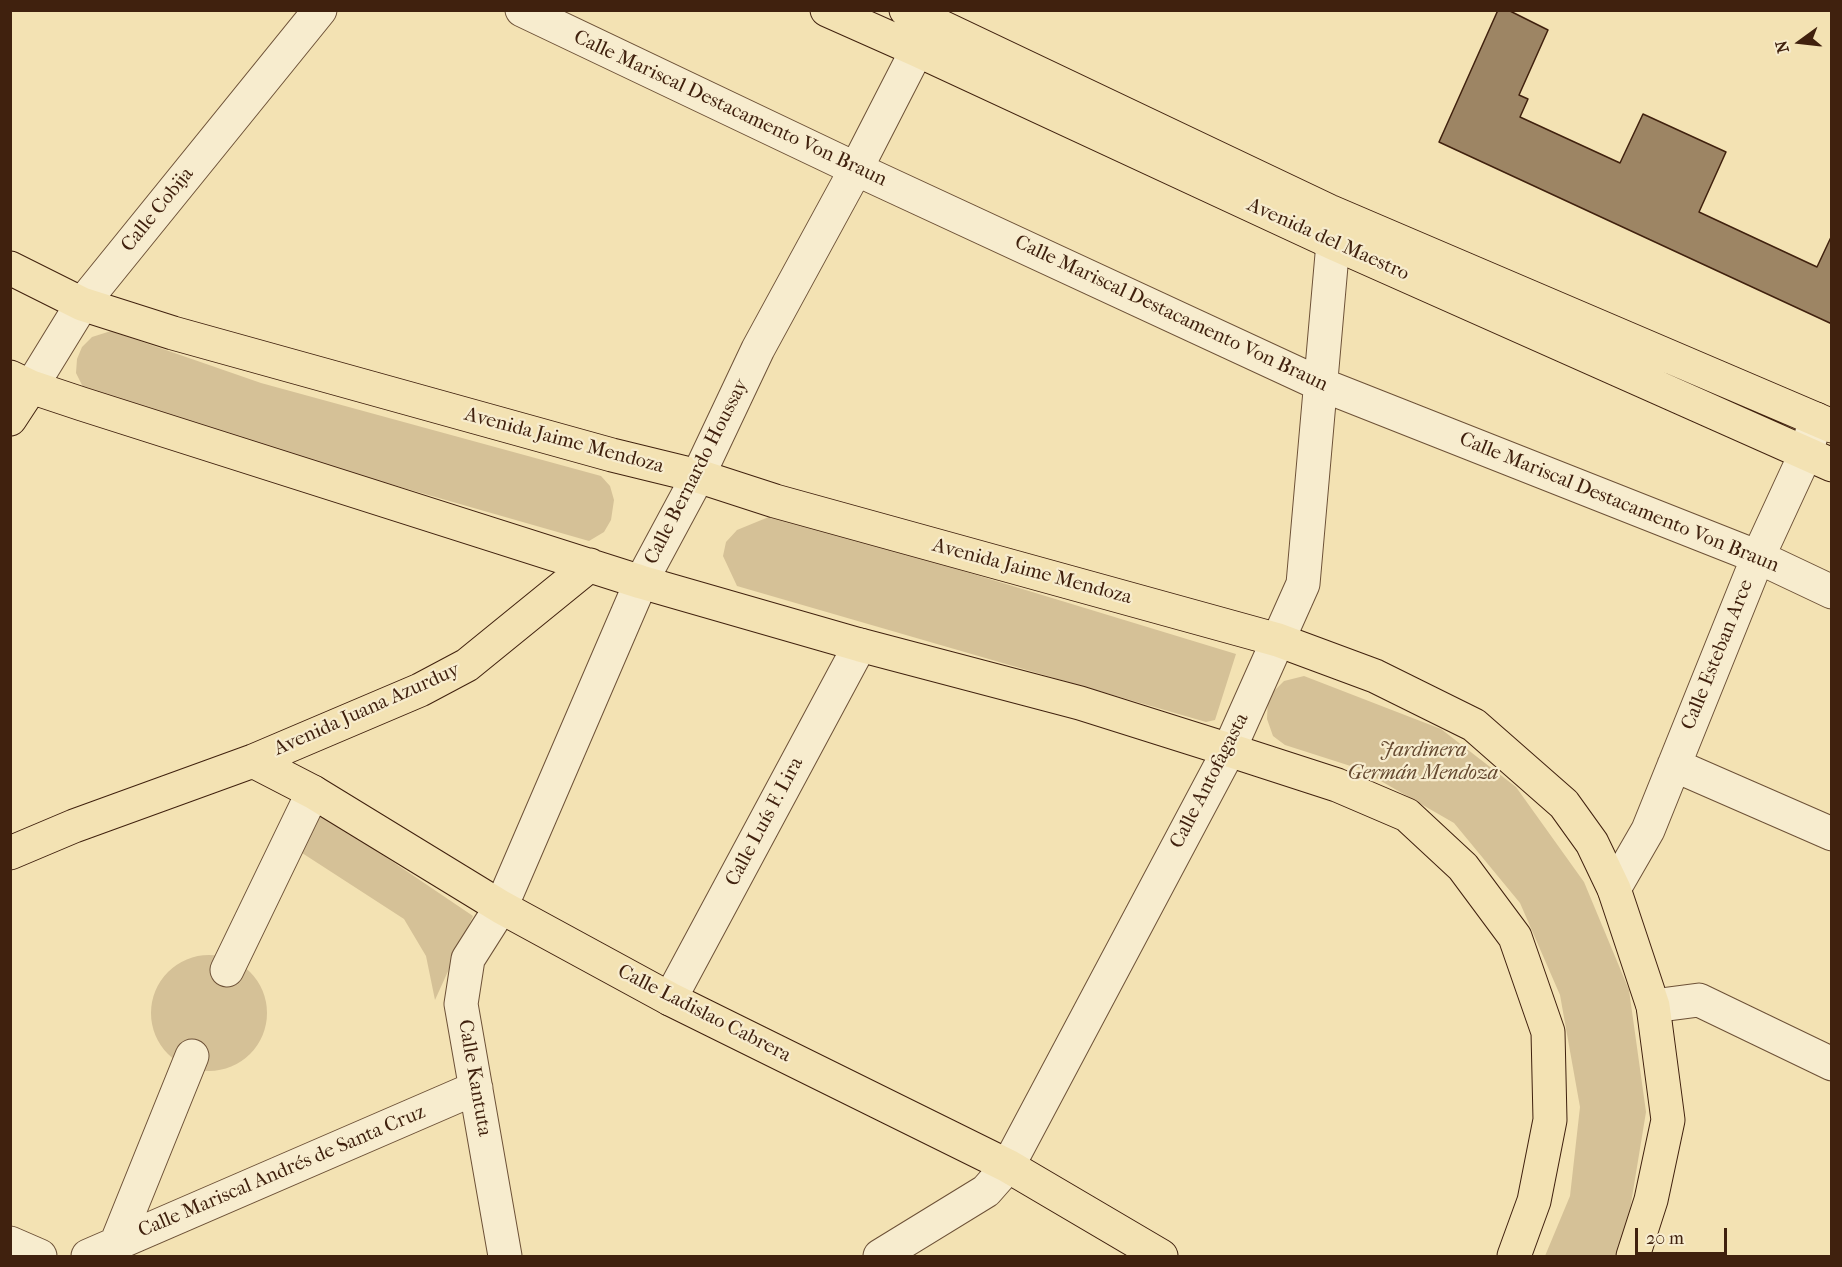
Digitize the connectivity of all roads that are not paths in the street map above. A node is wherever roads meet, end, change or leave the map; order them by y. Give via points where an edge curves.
1 (320, 10) edge
2 (522, 10) edge
3 (827, 10) edge
4 (906, 10) edge
5 (917, 50) junction
6 (856, 169) junction
7 (1329, 211) junction
8 (1333, 243) junction
9 (10, 268) edge
10 (82, 304) junction
11 (21, 382) edge
12 (1320, 384) junction
13 (10, 419) edge
14 (1824, 423) edge
15 (1819, 459) edge
16 (698, 476) junction
17 (1758, 557) junction
18 (590, 565) junction
19 (641, 582) junction
20 (1832, 592) edge
21 (1278, 640) junction
22 (860, 645) junction
23 (1229, 750) junction
24 (253, 761) junction
25 (1674, 765) junction
26 (313, 792) junction
27 (1832, 834) edge
28 (10, 853) edge
29 (1614, 889) junction
30 (501, 907) junction
31 (227, 970) dead end
32 (670, 999) junction
33 (1653, 1006) junction
34 (192, 1056) dead end
35 (1832, 1064) edge
36 (476, 1088) junction
37 (1008, 1166) junction
38 (10, 1243) edge
39 (102, 1250) edge
40 (40, 1257) edge
41 (505, 1257) edge
42 (880, 1257) edge
43 (1161, 1257) edge
44 (1514, 1257) edge
45 (1633, 1257) edge

1 - 10 street, Calle Cobija
2 - 6 street, Calle Mariscal Destacamento Von Braun
3 - 5 main road, Avenida del Maestro
4 - 7 main road, Avenida del Maestro
5 - 6 street, Calle Bernardo Houssay
5 - 8 main road, Avenida del Maestro
6 - 12 street, Calle Mariscal Destacamento Von Braun
6 - 16 street, Calle Bernardo Houssay via 758,349
7 - 8 street, Calle Antofagasta
7 - 14 main road, Avenida del Maestro
8 - 12 street, Calle Antofagasta
8 - 15 main road, Avenida del Maestro
9 - 10 main road, Avenida Jaime Mendoza
10 - 11 street, Calle Cobija
10 - 16 main road, Avenida Jaime Mendoza via 173,333
11 - 13 main road, Calle Cobija
11 - 18 main road
12 - 17 street, Calle Mariscal Destacamento Von Braun
12 - 21 street, Calle Antofagasta via 1303,584
14 - 15 street, Calle Esteban Arce
15 - 17 street, Calle Esteban Arce
16 - 19 street, Calle Bernardo Houssay
16 - 21 main road, Avenida Jaime Mendoza via 775,501
17 - 20 street, Calle Mariscal Destacamento Von Braun
17 - 25 street, Calle Esteban Arce
18 - 19 main road
18 - 24 main road, Avenida Juana Azurduy via 467,665 420,690
19 - 22 main road
19 - 30 street, Calle Bernardo Houssay
21 - 23 street, Calle Antofagasta
21 - 29 main road, Avenida Jaime Mendoza via 1375,676 1474,725 1564,804 1592,843
22 - 23 main road via 1080,703
22 - 32 street, Calle Luís F. Lira
23 - 37 street, Calle Antofagasta
23 - 44 main road via 1337,785 1407,815 1463,867 1515,937 1548,1032 1550,1120 1534,1201
24 - 26 main road, Calle Ladislao Cabrera
24 - 28 main road, Avenida Juana Azurduy
25 - 27 street
25 - 29 street, Calle Esteban Arce via 1648,830
26 - 30 main road, Calle Ladislao Cabrera
26 - 31 street
29 - 33 main road, Avenida Jaime Mendoza
30 - 32 main road, Calle Ladislao Cabrera
30 - 36 street, Calle Kantuta via 468,959 461,1004
32 - 37 main road, Calle Ladislao Cabrera
33 - 35 street via 1699,1000
33 - 45 main road, Avenida Jaime Mendoza via 1668,1120 1651,1200
34 - 39 street
36 - 39 street, Calle Mariscal Andrés de Santa Cruz
36 - 41 street, Calle Kantuta
37 - 42 street, Calle Antofagasta via 986,1191
37 - 43 main road, Calle Ladislao Cabrera
38 - 40 street

